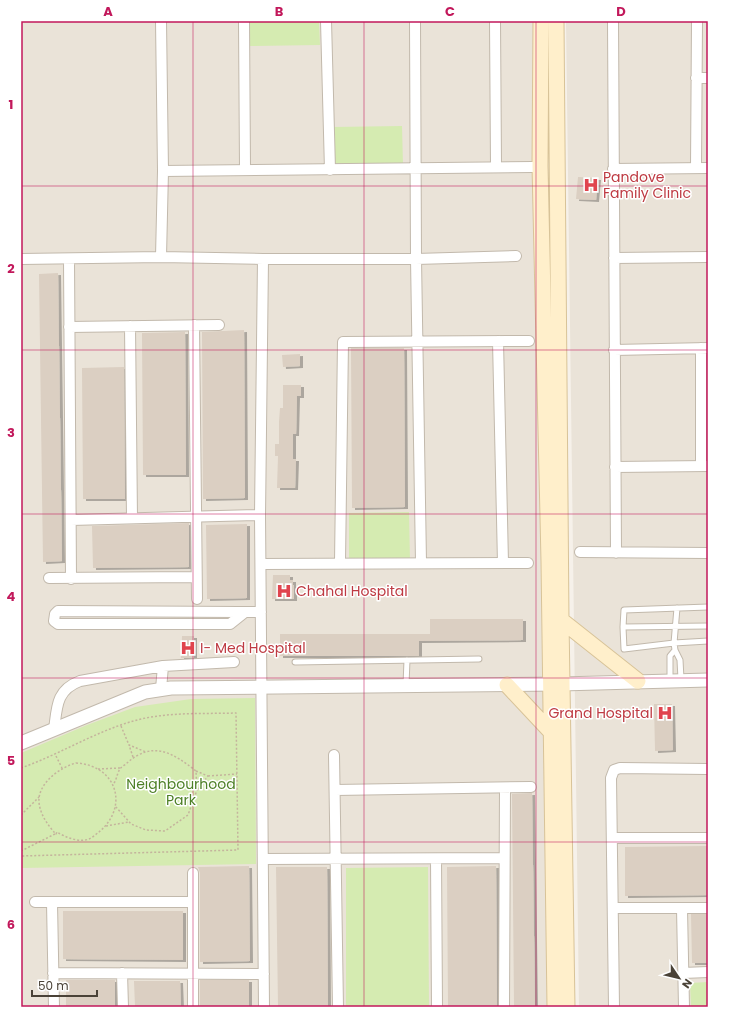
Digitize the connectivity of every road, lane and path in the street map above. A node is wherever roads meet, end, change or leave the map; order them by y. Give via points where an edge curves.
1 (160, 21) edge
2 (244, 21) edge
3 (326, 21) edge
4 (415, 21) edge
5 (495, 21) edge
6 (540, 21) edge
7 (556, 21) edge
8 (612, 21) edge
9 (697, 21) edge
10 (696, 78) junction
11 (708, 78) edge
12 (496, 166) junction
13 (533, 166) dead end
14 (245, 168) junction
15 (415, 168) junction
16 (696, 168) junction
17 (708, 168) edge
18 (613, 169) junction
19 (330, 170) junction
20 (163, 171) junction
21 (516, 256) dead end
22 (161, 257) junction
23 (708, 257) edge
24 (614, 258) junction
25 (21, 259) edge
26 (263, 259) junction
27 (416, 259) junction
28 (69, 260) junction
29 (194, 325) junction
30 (219, 325) dead end
31 (130, 326) junction
32 (69, 327) junction
33 (498, 341) junction
34 (529, 341) dead end
35 (417, 342) junction
36 (704, 348) edge
37 (614, 350) junction
38 (705, 466) edge
39 (615, 467) junction
40 (260, 515) junction
41 (195, 517) junction
42 (132, 518) junction
43 (71, 520) junction
44 (580, 552) dead end
45 (616, 553) junction
46 (708, 553) edge
47 (340, 562) junction
48 (421, 562) junction
49 (503, 563) junction
50 (528, 563) dead end
51 (261, 564) junction
52 (196, 577) junction
53 (49, 578) dead end
54 (71, 579) junction
55 (197, 599) dead end
56 (708, 607) edge
57 (677, 608) junction
58 (245, 612) junction
59 (261, 612) junction
60 (561, 620) junction
61 (674, 626) junction
62 (708, 626) edge
63 (623, 627) junction
64 (708, 642) edge
65 (674, 643) junction
66 (675, 650) junction
67 (479, 659) dead end
68 (407, 660) junction
69 (234, 662) dead end
70 (295, 662) dead end
71 (163, 666) junction
72 (675, 680) junction
73 (708, 680) edge
74 (638, 681) junction
75 (555, 684) junction
76 (406, 685) junction
77 (507, 685) junction
78 (262, 686) junction
79 (161, 689) junction
80 (121, 726) junction
81 (54, 730) junction
82 (550, 732) junction
83 (21, 743) edge
84 (129, 745) junction
85 (146, 752) junction
86 (56, 755) junction
87 (334, 755) dead end
88 (133, 757) junction
89 (21, 768) edge
90 (62, 768) junction
91 (120, 768) junction
92 (98, 769) junction
93 (708, 769) edge
94 (196, 771) junction
95 (237, 774) junction
96 (208, 776) junction
97 (114, 783) junction
98 (531, 787) dead end
99 (505, 788) junction
100 (197, 790) junction
101 (335, 790) junction
102 (39, 798) junction
103 (115, 806) junction
104 (21, 816) edge
105 (129, 822) junction
106 (106, 826) junction
107 (56, 834) junction
108 (612, 838) junction
109 (708, 838) edge
110 (21, 851) edge
111 (21, 856) edge
112 (504, 858) junction
113 (263, 859) junction
114 (336, 859) junction
115 (436, 859) junction
116 (193, 873) dead end
117 (35, 902) dead end
118 (52, 902) junction
119 (193, 902) junction
120 (613, 908) junction
121 (708, 908) edge
122 (682, 909) junction
123 (708, 972) edge
124 (53, 973) junction
125 (122, 973) junction
126 (193, 973) junction
127 (683, 973) junction
128 (264, 974) junction
129 (54, 1007) edge
130 (123, 1007) edge
131 (193, 1007) edge
132 (264, 1007) edge
133 (338, 1007) edge
134 (437, 1007) edge
135 (504, 1007) edge
136 (555, 1007) edge
137 (567, 1007) edge
138 (614, 1007) edge
139 (684, 1007) edge

1 - 20 street
2 - 14 street
3 - 19 street
4 - 15 street
5 - 12 street
6 - 75 main road via 540,166 548,553
7 - 60 main road
8 - 18 street
9 - 10 street
10 - 11 street
10 - 16 street
12 - 13 street
12 - 15 street
14 - 19 street
14 - 20 street
15 - 19 street
15 - 27 street
16 - 17 street
16 - 18 street
18 - 24 street
20 - 22 street
21 - 27 street
22 - 26 street
22 - 28 street
23 - 24 street
24 - 37 street
25 - 28 street
26 - 27 street
26 - 40 street
27 - 35 street
28 - 32 street
29 - 30 street
29 - 31 street
29 - 41 street
31 - 32 street
31 - 42 street
32 - 43 street
33 - 34 street
33 - 35 street
33 - 49 street
35 - 47 street via 343,342
35 - 48 street
36 - 37 street
36 - 38 street
37 - 39 street
38 - 39 street
39 - 45 street
40 - 41 street
40 - 51 street
41 - 42 street
41 - 52 street
42 - 43 street
43 - 54 street
44 - 45 street
45 - 46 street
47 - 48 street
47 - 51 street
48 - 49 street
49 - 50 street
51 - 59 street
52 - 54 street
52 - 55 street
53 - 54 street
56 - 57 lane
57 - 61 lane
57 - 63 lane via 624,610
58 - 58 street via 58,611 54,617 58,624 230,624
58 - 59 street
59 - 78 street
60 - 74 main road
60 - 75 main road
61 - 62 lane
61 - 63 lane
61 - 65 lane
63 - 65 lane via 624,649
64 - 65 lane
65 - 66 lane
66 - 72 lane via 680,660
66 - 72 lane via 670,656
67 - 68 lane
68 - 70 lane
68 - 76 lane
69 - 71 street
71 - 79 street
71 - 81 street via 70,685 60,696
72 - 73 street
72 - 74 street
74 - 75 street
75 - 77 street
75 - 82 main road
75 - 137 main road
76 - 77 street
76 - 78 street
77 - 82 main road
78 - 79 street
78 - 113 street
79 - 81 street via 145,692
80 - 84 path
80 - 86 path
80 - 95 path via 140,719 172,714 236,713
81 - 83 street
82 - 136 main road
84 - 85 path
84 - 88 path
85 - 88 path
85 - 94 path via 166,752 177,756
86 - 89 path
86 - 90 path
87 - 101 street
88 - 91 path
90 - 92 path via 81,763
90 - 102 path via 50,778
91 - 92 path
91 - 97 path
92 - 97 path
93 - 108 street via 614,770 611,778
94 - 96 path
94 - 100 path
95 - 96 path
95 - 111 path via 238,850
96 - 100 path
97 - 103 path
98 - 99 street
99 - 101 street
99 - 112 street
100 - 105 path via 188,815 165,831 146,830
101 - 114 street
102 - 104 path
102 - 107 path via 42,815
103 - 105 path
103 - 106 path
105 - 106 path
106 - 107 path via 90,839
107 - 110 path
108 - 109 street
108 - 120 street
112 - 115 street
112 - 135 street
113 - 114 street
113 - 128 street
114 - 115 street
114 - 133 street
115 - 134 street
116 - 119 street
117 - 118 street
118 - 119 street
118 - 124 street
119 - 126 street
120 - 122 street
120 - 138 street
121 - 122 street
122 - 127 street
123 - 127 street
124 - 125 street
124 - 129 street
125 - 126 street
125 - 130 street
126 - 128 street
126 - 131 street
127 - 139 street
128 - 132 street

